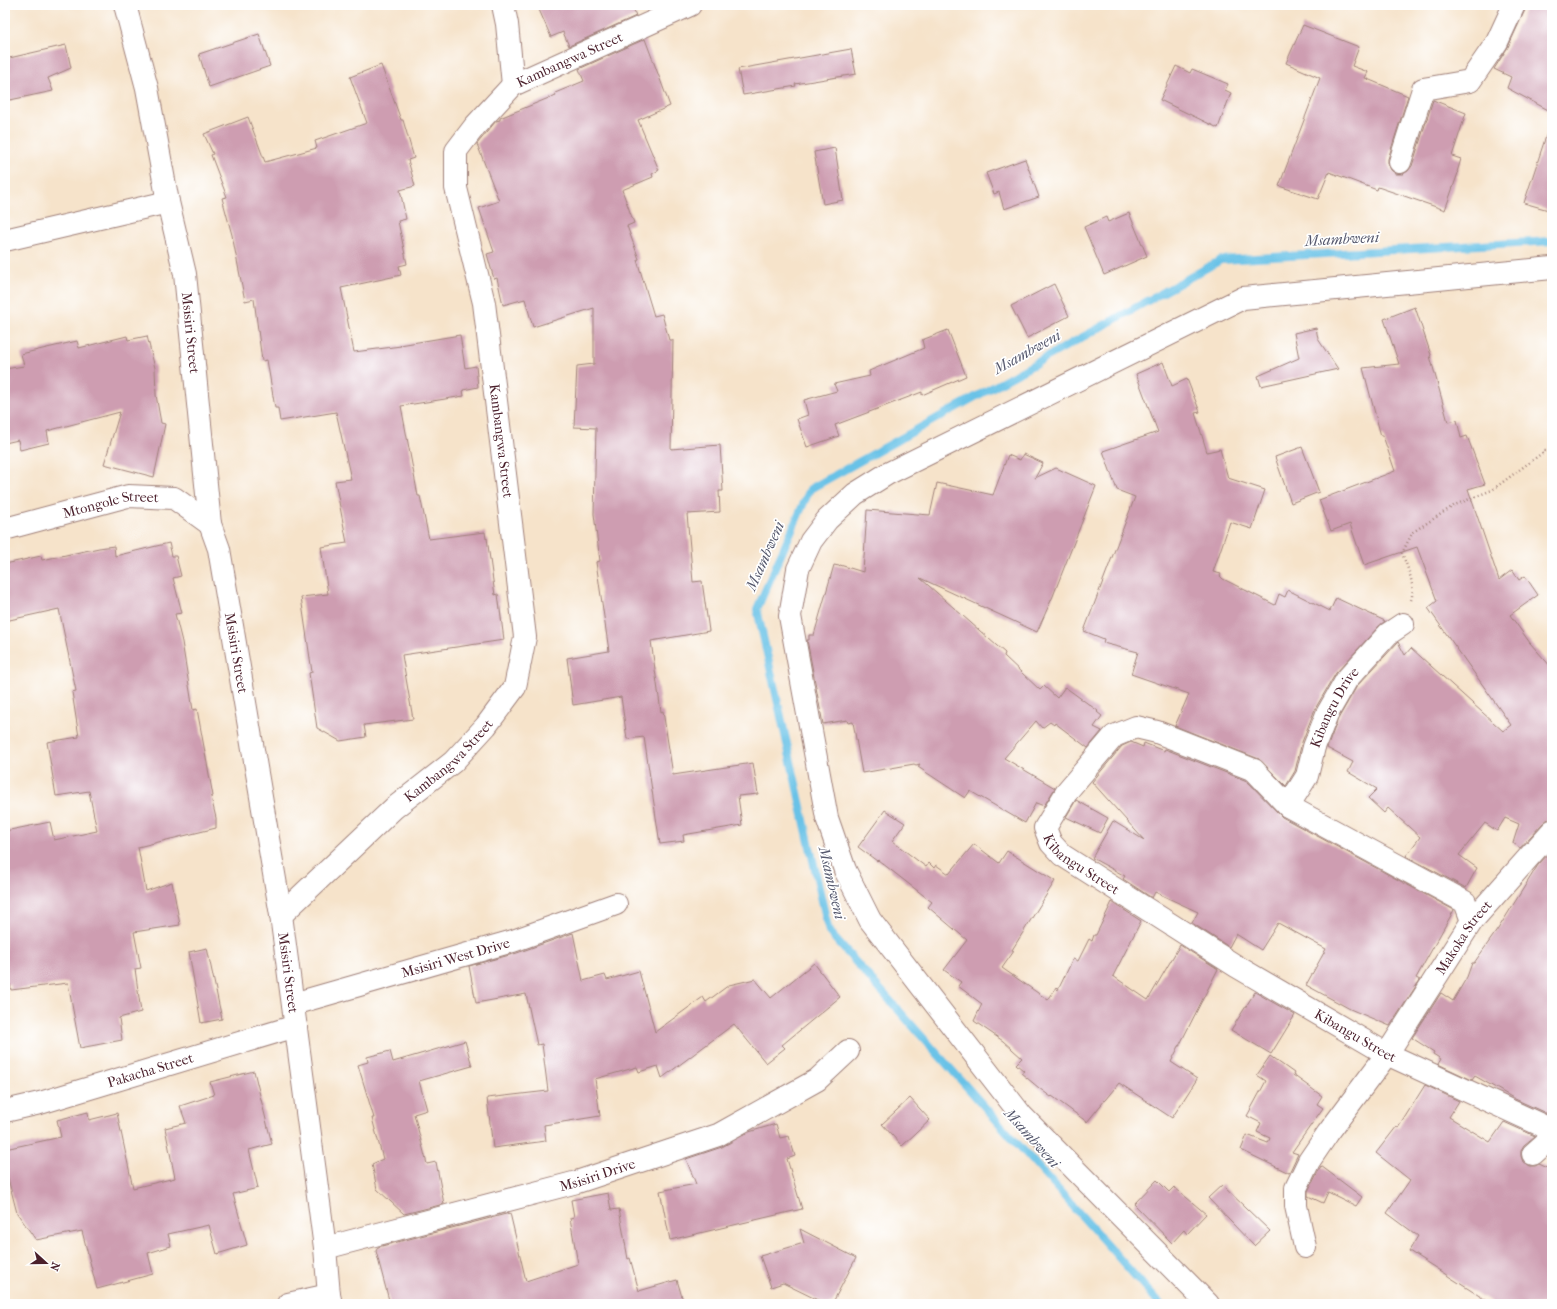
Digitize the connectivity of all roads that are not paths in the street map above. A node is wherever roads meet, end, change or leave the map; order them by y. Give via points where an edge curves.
1 (125, 5) edge
2 (503, 5) edge
3 (690, 5) edge
4 (1514, 5) edge
5 (513, 85) junction
6 (1400, 162) dead end
7 (168, 202) junction
8 (5, 240) edge
9 (1552, 268) edge
10 (210, 524) junction
11 (5, 530) edge
12 (1403, 624) road end
13 (1288, 806) junction
14 (1552, 831) edge
15 (616, 904) dead end
16 (281, 915) junction
17 (1472, 921) junction
18 (293, 1004) junction
19 (296, 1026) junction
20 (848, 1051) dead end
21 (1387, 1054) junction
22 (5, 1111) edge
23 (1552, 1130) edge
24 (1552, 1137) edge
25 (1532, 1154) dead end
26 (1305, 1247) dead end
27 (324, 1248) junction
28 (330, 1300) edge
29 (288, 1304) edge
30 (1208, 1304) edge

1 - 7 street, Msisiri Street via 147,88
2 - 5 street
3 - 5 street, Kambangwa Street
4 - 6 street via 1497,42 1470,81 1422,89
5 - 16 street, Kambangwa Street via 474,126 456,151 456,188 484,303 525,637 515,687 486,726 453,762 394,808
7 - 8 street
7 - 10 street, Msisiri Street via 185,274
9 - 30 street via 1243,298 887,474 855,494 827,520 811,541 798,569 790,616 827,818 845,870 870,920 1022,1116
10 - 11 street, Mtongole Street via 174,498 128,496
10 - 16 street, Msisiri Street via 219,548
12 - 13 street, Kibangu Drive via 1388,634 1347,679 1327,714 1314,747 1307,776
13 - 17 street, Kibangu Street via 1464,902
13 - 21 street, Kibangu Street via 1254,770 1136,726 1114,736 1068,790 1045,828 1051,843 1062,855 1236,966
14 - 17 street, Makoka Street
15 - 18 street, Msisiri West Drive via 513,941
16 - 18 street, Msisiri Street
17 - 21 street, Makoka Street
18 - 19 street, Msisiri Street
19 - 22 street, Pakacha Street via 40,1103
19 - 27 street, Msisiri Street
20 - 27 street, Msisiri Drive via 817,1080 718,1135 577,1182
21 - 23 street, Kibangu Street
21 - 26 street, Makoka Street via 1328,1133 1309,1161 1296,1188 1296,1206
24 - 25 street
27 - 28 street, Msisiri Street
28 - 29 street

